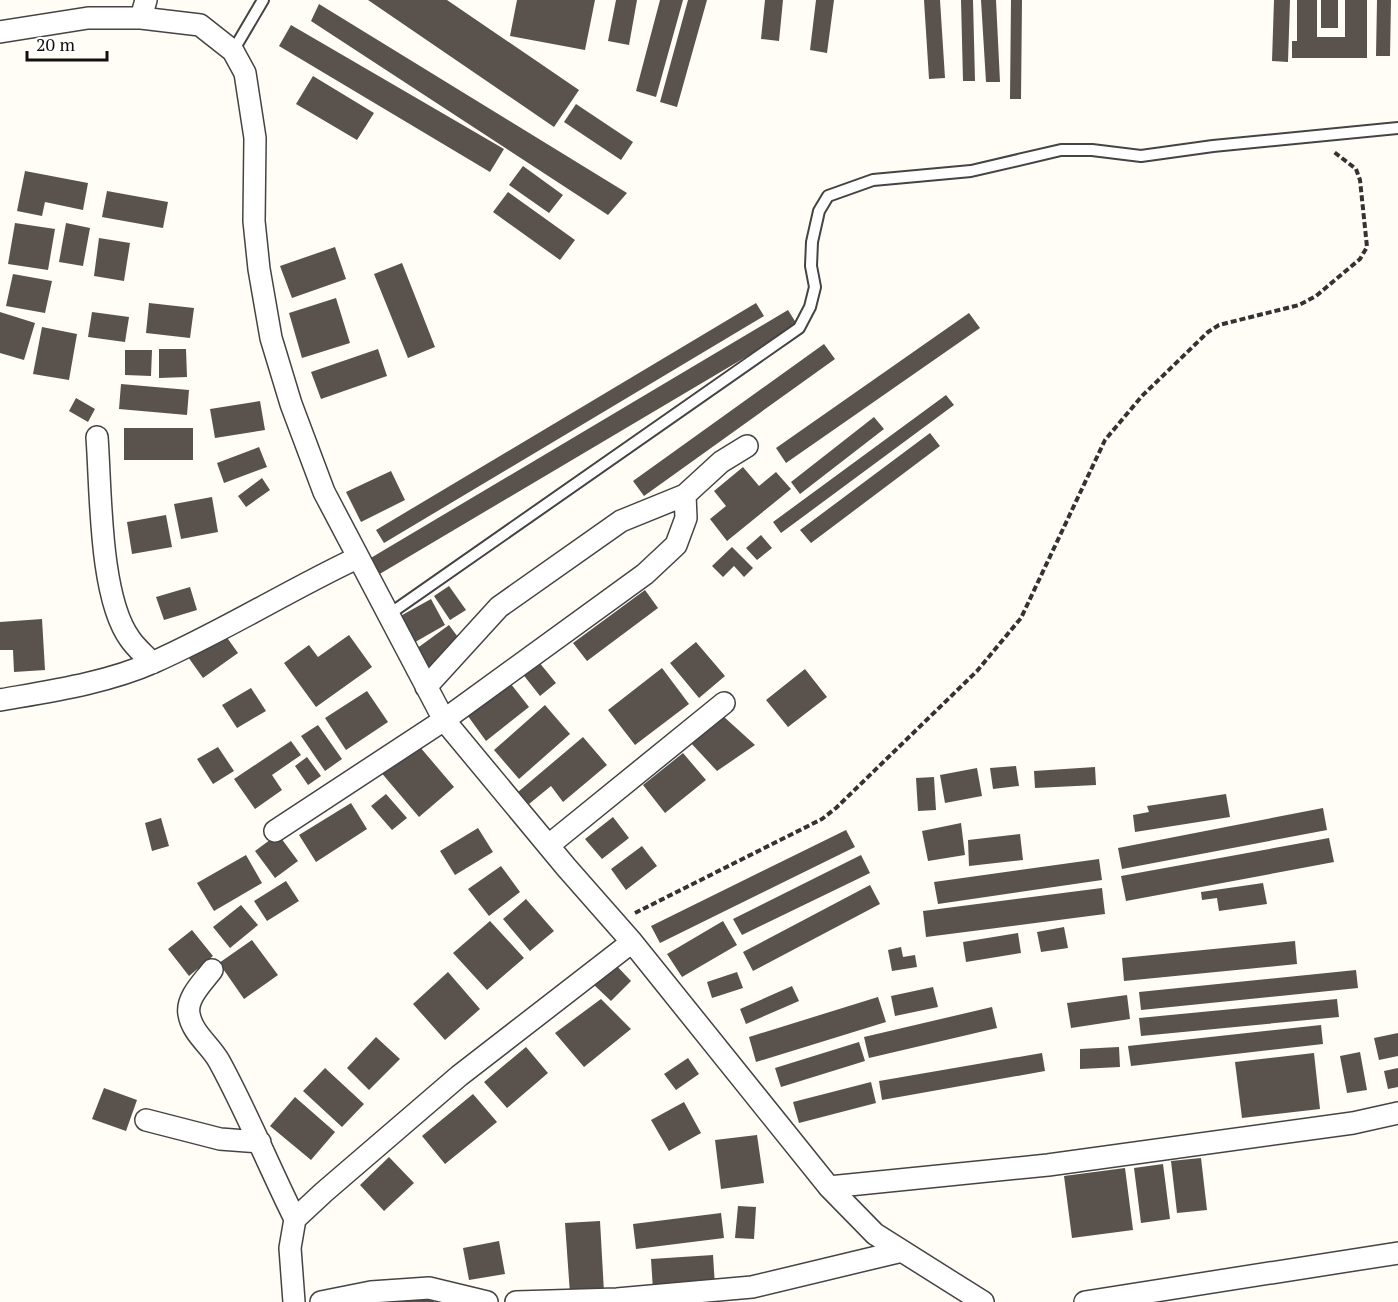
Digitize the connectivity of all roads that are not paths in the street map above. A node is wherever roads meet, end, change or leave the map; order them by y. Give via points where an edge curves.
1 (264, 0) edge
2 (143, 9) edge
3 (0, 32) edge
4 (233, 51) junction
5 (1398, 128) edge
6 (98, 437) dead end
7 (747, 446) dead end
8 (685, 495) junction
9 (357, 558) junction
10 (388, 615) junction
11 (152, 663) junction
12 (426, 687) junction
13 (0, 700) edge
14 (723, 703) dead end
15 (444, 720) junction
16 (275, 831) dead end
17 (549, 845) junction
18 (632, 942) junction
19 (212, 970) dead end
20 (1398, 1113) edge
21 (146, 1120) dead end
22 (260, 1142) junction
23 (829, 1187) junction
24 (296, 1220) junction
25 (902, 1251) junction
26 (1398, 1253) edge
27 (294, 1302) edge
28 (321, 1302) edge
29 (487, 1302) edge
30 (516, 1302) edge
31 (983, 1302) edge
32 (1085, 1302) edge

1 - 4 lane
2 - 3 street
2 - 4 street via 200,25
4 - 9 street via 245,72 255,138 254,222 271,338 307,450
5 - 10 lane via 1141,156 1061,150 971,171 873,180 828,196 813,230 811,266 815,286 799,328
6 - 11 street via 106,562 117,614 129,639
7 - 8 street via 721,462
8 - 12 street via 621,520 499,607
8 - 15 street via 686,518 676,545 645,574
9 - 10 street
9 - 11 street
10 - 12 street
11 - 13 street via 59,690
12 - 15 street
14 - 17 street
15 - 16 street
15 - 17 street
17 - 18 street
18 - 23 street
18 - 24 street via 459,1076
19 - 22 street via 192,997 188,1013 194,1029 217,1058
20 - 23 street via 1353,1123 1048,1166
21 - 22 street via 220,1139
22 - 24 street
23 - 25 street via 875,1234
24 - 27 street via 290,1248
25 - 30 street via 752,1287 616,1299
25 - 31 street
26 - 32 street
28 - 29 street via 371,1292 429,1288

